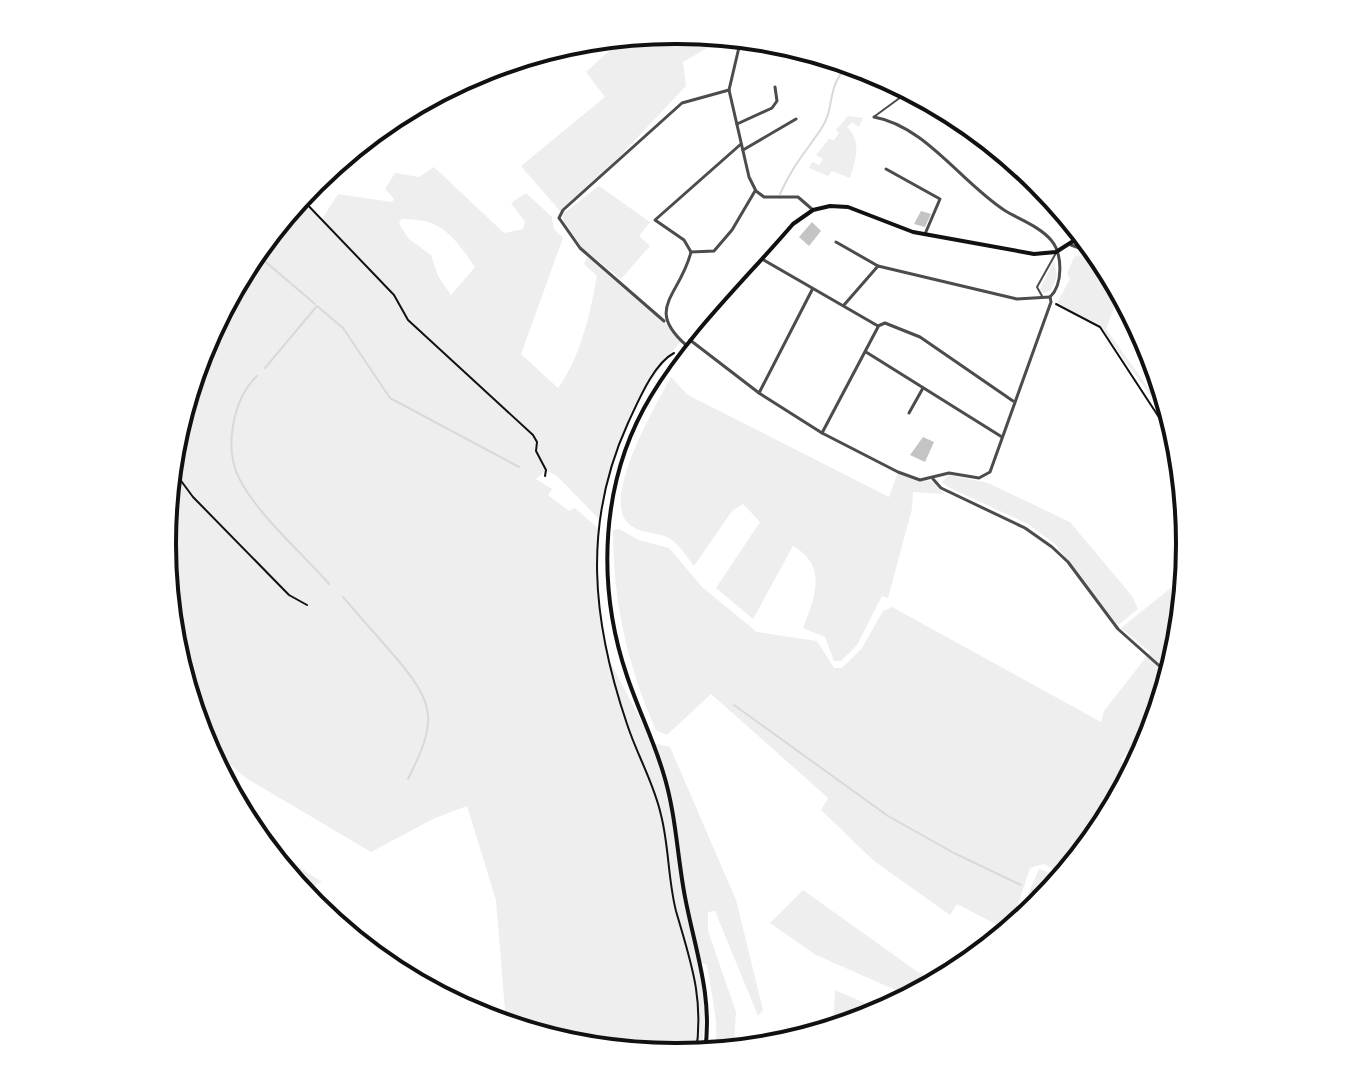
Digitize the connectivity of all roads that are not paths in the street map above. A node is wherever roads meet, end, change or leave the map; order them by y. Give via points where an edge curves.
1 (739, 48) edge
2 (775, 87) dead end
3 (729, 90) junction
4 (900, 98) edge
5 (874, 117) joint
6 (796, 119) dead end
7 (737, 124) junction
8 (742, 144) junction
9 (743, 150) junction
10 (886, 169) dead end
11 (756, 191) junction
12 (813, 210) junction
13 (925, 234) junction
14 (836, 242) dead end
15 (1074, 242) edge
16 (1071, 245) junction
17 (1078, 247) edge
18 (691, 252) junction
19 (1056, 252) junction
20 (762, 259) junction
21 (878, 266) junction
22 (813, 289) junction
23 (1050, 297) junction
24 (1043, 298) junction
25 (843, 306) junction
26 (664, 321) junction
27 (878, 326) junction
28 (688, 343) junction
29 (866, 352) junction
30 (923, 388) junction
31 (759, 393) junction
32 (1014, 402) junction
33 (909, 413) dead end
34 (822, 433) junction
35 (1002, 437) junction
36 (933, 479) junction
37 (1160, 666) edge
38 (706, 1042) edge

1 - 3 street
2 - 7 street via 772,108
3 - 7 street
3 - 26 street via 682,103 559,218 580,248
4 - 5 lane
5 - 19 street via 888,119 935,150 980,192 1050,239
6 - 9 street
7 - 8 street
8 - 9 street
8 - 18 street via 655,220 684,240
9 - 11 street
10 - 13 street via 940,199
11 - 12 street via 772,199 798,197
11 - 18 street via 714,251
12 - 13 main road via 848,207
12 - 20 main road
13 - 19 main road via 1034,254
14 - 21 street
15 - 16 main road
16 - 17 street
16 - 19 main road
18 - 26 street via 685,275 663,312
19 - 23 street via 1060,277
19 - 24 lane via 1037,287
20 - 22 street
20 - 28 main road
21 - 24 street via 1017,299
21 - 25 street
22 - 25 street
22 - 31 street
23 - 24 street
23 - 32 street
25 - 27 street
26 - 28 street
27 - 29 street
27 - 32 street via 885,323 920,337
28 - 31 street
28 - 38 main road via 650,397 623,461 609,526 608,590 626,675 674,817 685,898 705,978
29 - 30 street
29 - 34 street
30 - 33 street
30 - 35 street
31 - 34 street
32 - 35 street
34 - 36 street via 898,472
35 - 36 street via 990,472 979,478 949,473
36 - 37 street via 1052,547 1118,629

